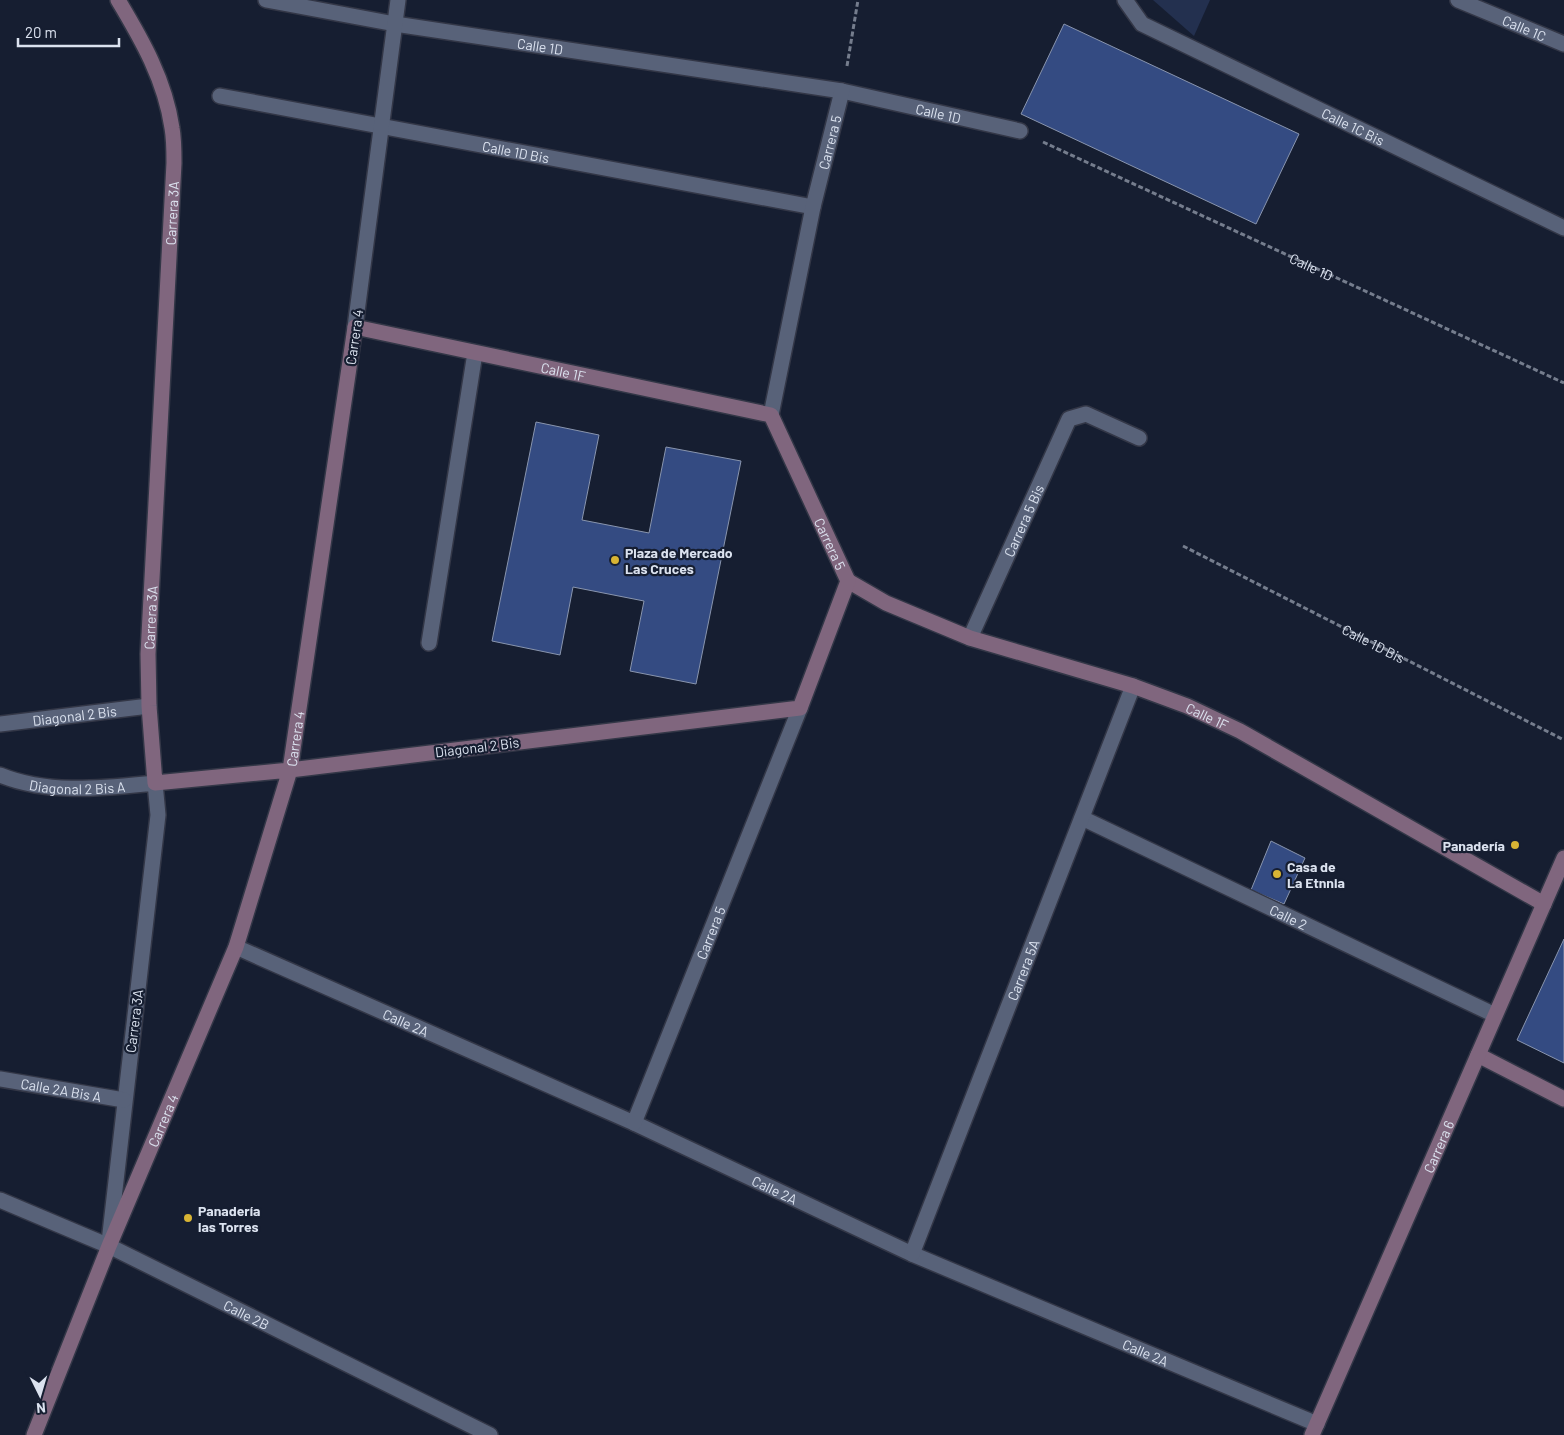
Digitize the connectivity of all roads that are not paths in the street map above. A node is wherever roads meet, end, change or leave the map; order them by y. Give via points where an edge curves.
1 (118, 0) edge
2 (266, 0) edge
3 (398, 0) edge
4 (1125, 0) edge
5 (1458, 0) edge
6 (395, 24) junction
7 (1564, 44) edge
8 (842, 91) junction
9 (220, 96) dead end
10 (380, 127) junction
11 (1020, 131) road end
12 (813, 207) junction
13 (1564, 228) edge
14 (355, 328) junction
15 (475, 353) junction
16 (771, 415) junction
17 (1139, 438) dead end
18 (848, 581) junction
19 (970, 638) junction
20 (429, 643) dead end
21 (1133, 686) junction
22 (148, 706) junction
23 (800, 708) junction
24 (0, 724) edge
25 (290, 770) junction
26 (0, 775) edge
27 (155, 783) junction
28 (1082, 818) junction
29 (1564, 858) edge
30 (1544, 904) junction
31 (236, 947) junction
32 (1495, 1015) junction
33 (1478, 1055) junction
34 (0, 1079) edge
35 (1564, 1098) edge
36 (124, 1100) junction
37 (634, 1123) junction
38 (0, 1200) edge
39 (108, 1246) junction
40 (912, 1254) junction
41 (1314, 1429) edge
42 (34, 1435) edge
43 (490, 1435) edge

1 - 22 street, Carrera 3A via 151,58 163,88 172,129 174,163
2 - 6 street, Calle 1D
3 - 6 street, Carrera 4
4 - 13 street, Calle 1C Bis via 1142,24
5 - 7 street, Calle 1C
6 - 8 street, Calle 1D
6 - 10 street, Carrera 4
8 - 11 street, Calle 1D
8 - 12 street, Carrera 5
9 - 10 street, Calle 1D Bis
10 - 12 street, Calle 1D Bis
10 - 14 street, Carrera 4
12 - 16 street, Carrera 5
14 - 15 street, Calle 1F
14 - 25 street, Carrera 4
15 - 16 street, Calle 1F
15 - 20 street
16 - 18 street, Carrera 5
17 - 19 street, Carrera 5 Bis via 1086,414 1069,419
18 - 19 street, Calle 1F via 886,603
18 - 23 street, Carrera 5
19 - 21 street, Calle 1F
21 - 28 street, Carrera 5A
21 - 30 street, Calle 1F via 1240,731
22 - 24 street, Diagonal 2 Bis
22 - 27 street, Carrera 3A
23 - 25 street, Diagonal 2 Bis
23 - 37 street, Carrera 5
25 - 27 street, Diagonal 2 Bis
25 - 31 street, Carrera 4
26 - 27 street, Diagonal 2 Bis A via 52,787 87,789
27 - 36 street, Carrera 3A via 158,815
28 - 32 street, Calle 2
28 - 40 street, Carrera 5A
29 - 30 street, Carrera 6
30 - 32 street, Carrera 6
31 - 37 street, Calle 2A
31 - 39 street, Carrera 4
32 - 33 street, Carrera 6
33 - 35 street
33 - 41 street, Carrera 6
34 - 36 street, Calle 2A Bis A
36 - 39 street, Carrera 3A
37 - 40 street, Calle 2A
38 - 39 street, Calle 2B
39 - 42 street, Carrera 4
39 - 43 street, Calle 2B
40 - 41 street, Calle 2A

